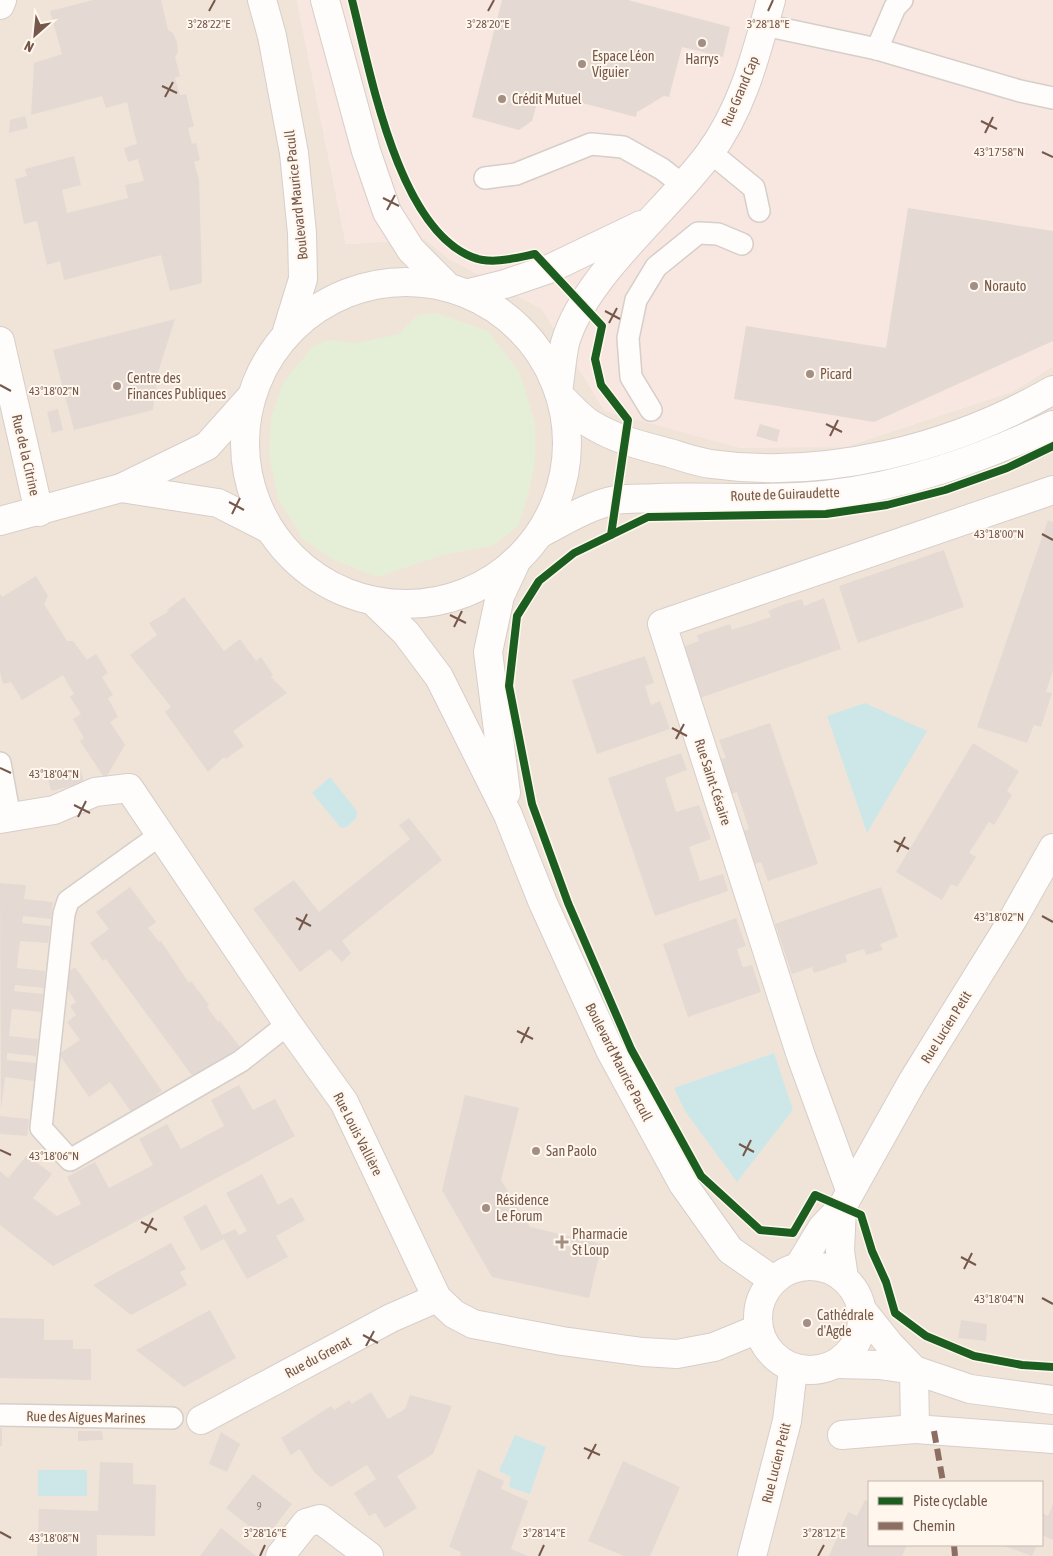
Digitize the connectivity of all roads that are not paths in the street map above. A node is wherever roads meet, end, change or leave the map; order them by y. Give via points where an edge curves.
1 (2, 0) edge
2 (262, 0) edge
3 (325, 0) edge
4 (902, 0) edge
5 (0, 5) edge
6 (768, 13) edge
7 (877, 49) junction
8 (1053, 98) edge
9 (710, 152) junction
10 (485, 178) dead end
11 (684, 186) junction
12 (760, 211) dead end
13 (653, 218) junction
14 (742, 244) dead end
15 (457, 288) junction
16 (287, 331) junction
17 (0, 341) edge
18 (1053, 390) edge
19 (561, 393) junction
20 (250, 399) junction
21 (651, 410) dead end
22 (1053, 425) edge
23 (121, 488) junction
24 (1053, 490) edge
25 (39, 512) junction
26 (0, 522) edge
27 (269, 529) junction
28 (543, 532) junction
29 (515, 564) junction
30 (372, 601) junction
31 (0, 763) edge
32 (508, 815) junction
33 (5, 818) edge
34 (160, 835) junction
35 (1053, 848) edge
36 (288, 1024) junction
37 (846, 1198) junction
38 (799, 1266) junction
39 (844, 1278) junction
40 (773, 1280) junction
41 (437, 1298) junction
42 (862, 1310) junction
43 (758, 1329) junction
44 (837, 1364) junction
45 (793, 1368) junction
46 (914, 1370) junction
47 (1053, 1400) edge
48 (0, 1416) edge
49 (172, 1418) dead end
50 (201, 1420) dead end
51 (915, 1429) junction
52 (842, 1435) dead end
53 (1053, 1439) edge
54 (280, 1556) edge
55 (370, 1556) edge
56 (752, 1556) edge

1 - 5 street
2 - 16 street, Boulevard Maurice Pacull via 294,153 302,233 303,279
3 - 15 street via 366,151 388,212 410,250
4 - 7 lane
6 - 7 lane
6 - 9 street, Rue Grand Cap via 752,71 733,115
7 - 8 lane
9 - 11 street, Rue Grand Cap
9 - 12 lane via 754,188
10 - 11 lane via 516,174 591,144 623,147
11 - 13 street, Rue Grand Cap
13 - 15 street, Rue Grand Cap via 549,269 505,284
13 - 19 street, Rue Grand Cap via 609,268 583,306 565,343
14 - 21 lane via 718,234 698,233 656,267 636,300 628,338 631,377
15 - 16 street, Rue Grand Cap via 388,281 333,297
15 - 19 street via 523,330
16 - 20 street via 264,363
17 - 25 street, Rue de la Citrine
18 - 19 street, Route de Guiraudette via 988,423 931,443 876,457 822,465 766,468 709,464 625,441 588,422
19 - 28 street, Rue Grand Cap via 567,468
20 - 23 street via 207,446
20 - 27 street via 244,443 246,461 250,488
22 - 28 street, Route de Guiraudette via 1000,450 882,486 825,495 616,500 579,513
23 - 25 street
23 - 27 street via 218,503
24 - 37 street, Rue Saint-Césaire via 662,624
25 - 26 street
27 - 30 street via 296,562 332,586
28 - 29 street
29 - 30 street via 472,591 440,600 423,604
29 - 32 street, Boulevard Maurice Pacull via 500,596 488,652
30 - 32 street, Boulevard Maurice Pacull via 406,633 439,677
31 - 33 lane
32 - 40 street, Boulevard Maurice Pacull via 543,903 610,1050 683,1184 730,1250
33 - 34 street, Rue Louis Vallière via 54,810 95,792 129,788
34 - 36 street, Rue Louis Vallière
34 - 36 lane via 68,901 41,1128 70,1160 241,1061
35 - 37 street, Rue Lucien Petit
36 - 41 street, Rue Louis Vallière via 344,1102
37 - 38 street, Rue Lucien Petit via 822,1228
37 - 39 street, Rue Lucien Petit via 840,1251
38 - 39 street via 823,1267
38 - 40 street
39 - 42 street via 856,1292
40 - 43 street via 762,1294 757,1312
41 - 43 street, Rue Louis Vallière via 454,1314 473,1324 643,1352 677,1354 714,1347
41 - 50 street, Rue du Grenat via 390,1318
42 - 44 street via 861,1331 852,1350
42 - 46 street
43 - 45 street via 764,1346 777,1360
44 - 45 street via 816,1371
44 - 46 street
45 - 56 street, Rue Lucien Petit via 787,1421
46 - 47 street via 970,1389
46 - 51 street
48 - 49 lane, Rue des Aigues Marines
51 - 52 street
51 - 53 street
54 - 55 street via 306,1523 320,1519

